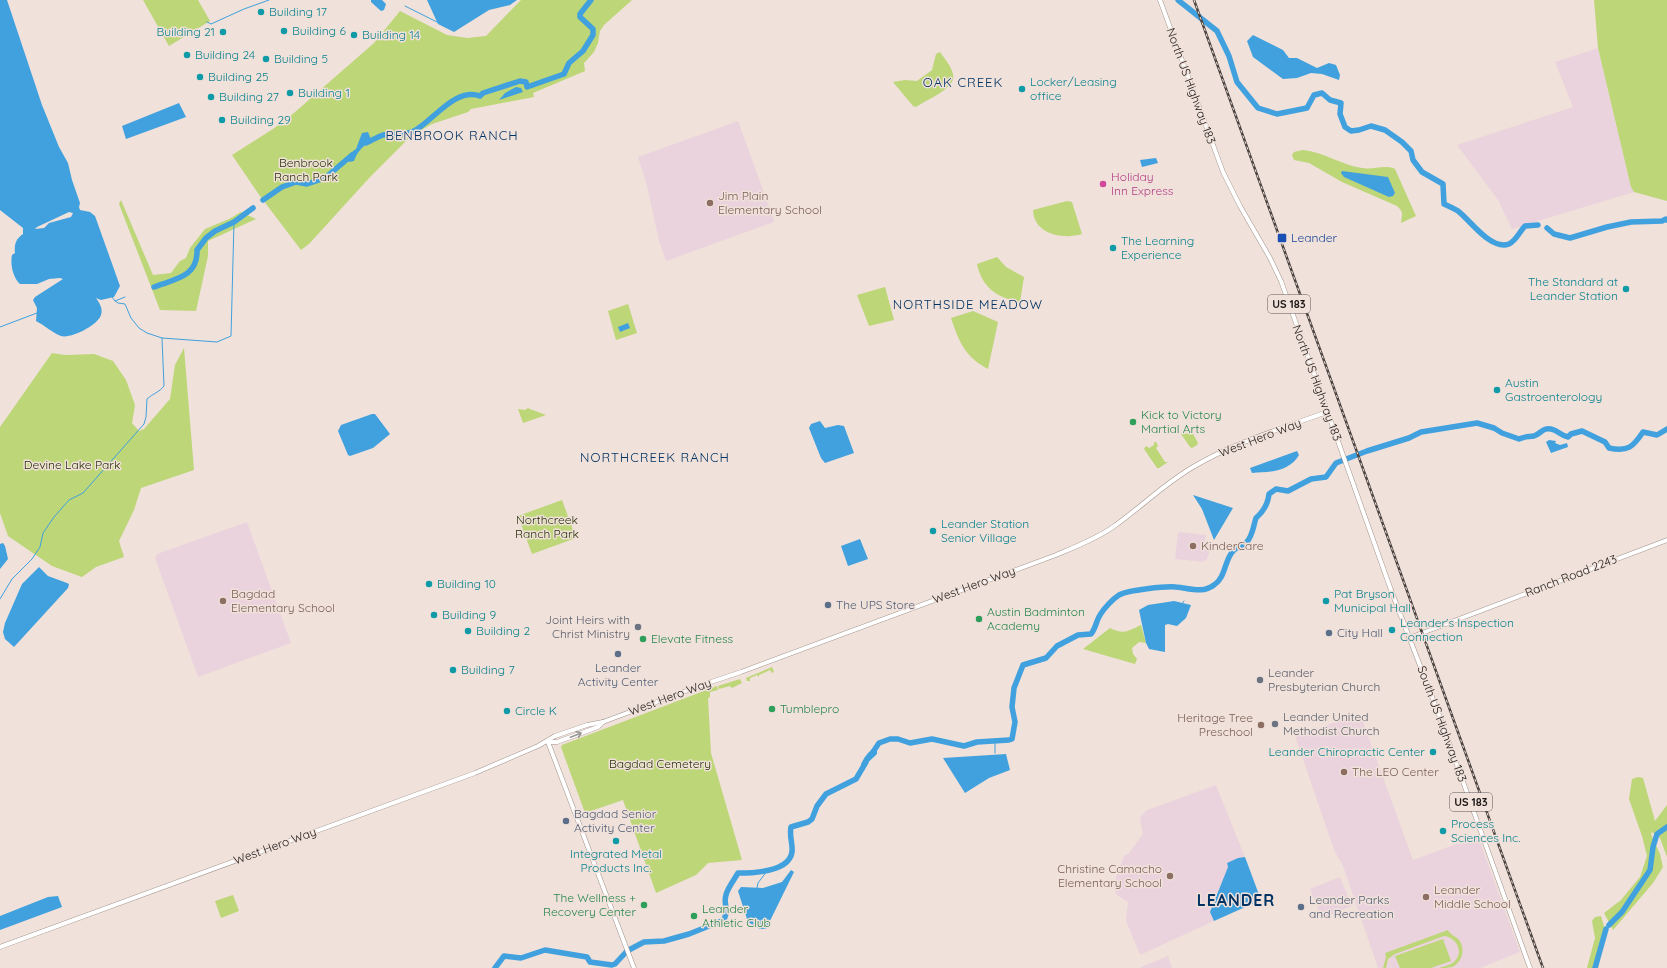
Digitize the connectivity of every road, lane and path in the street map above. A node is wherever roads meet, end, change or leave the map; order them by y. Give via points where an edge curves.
1 (1160, 0) edge
2 (1327, 412) junction
3 (1667, 540) edge
4 (1409, 638) junction
5 (548, 742) junction
6 (0, 947) edge
7 (634, 968) edge
8 (1530, 968) edge

1 - 2 main road, North US Highway 183 / US 183 via 1218,162 1276,269
2 - 4 main road, North US Highway 183 / US 183
2 - 5 main road, West Hero Way via 1208,458 1167,484 1112,527 1081,545 742,672 603,722 587,724 555,736
3 - 4 main road, Ranch Road 2243
4 - 8 main road, South US Highway 183 / US 183 via 1437,708
5 - 6 main road, West Hero Way via 439,787
5 - 7 main road

